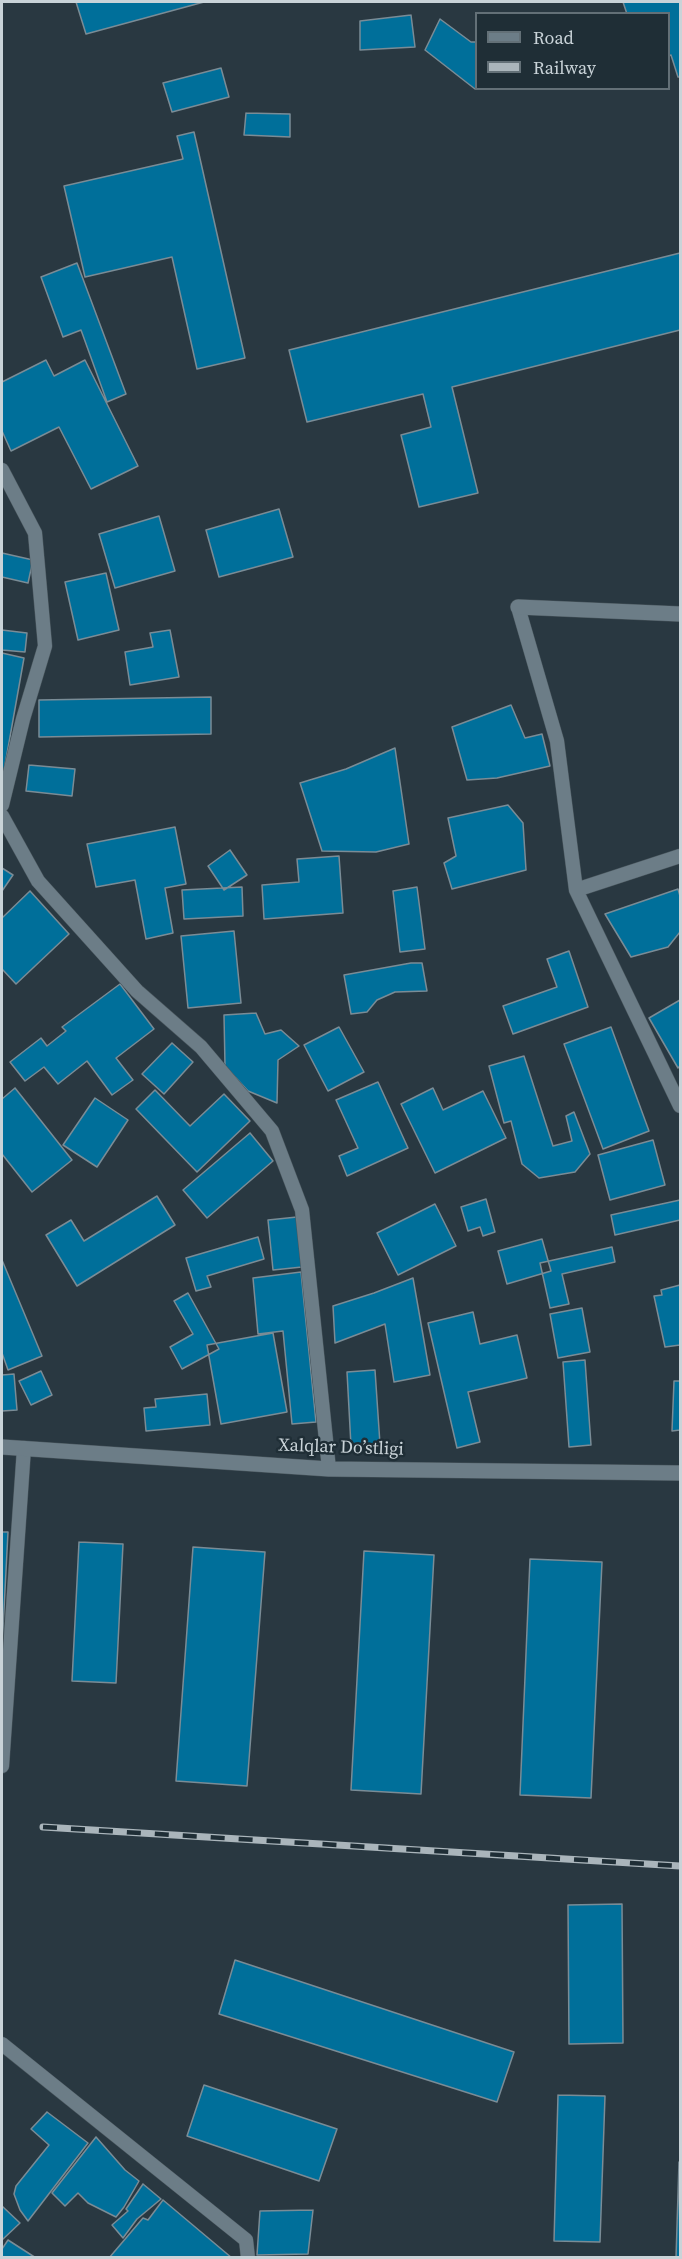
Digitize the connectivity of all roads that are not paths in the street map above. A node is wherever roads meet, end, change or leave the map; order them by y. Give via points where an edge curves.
1 (2, 470) edge
2 (518, 607) joint
3 (681, 614) edge
4 (2, 805) edge
5 (2, 816) edge
6 (681, 856) edge
7 (576, 890) junction
8 (681, 1106) edge
9 (2, 1447) edge
10 (24, 1448) junction
11 (329, 1469) junction
12 (681, 1473) edge
13 (2, 1766) edge
14 (2, 2044) edge
15 (248, 2258) edge

1 - 4 lane via 35,533 45,646
2 - 3 main road
2 - 7 lane via 557,741
5 - 11 lane via 38,881 137,992 201,1047 272,1131 302,1210
6 - 7 lane
7 - 8 lane
9 - 10 main road, Xalqlar Do’stligi
10 - 11 main road, Xalqlar Do’stligi
10 - 13 lane
11 - 12 main road, Xalqlar Do’stligi
14 - 15 lane via 246,2240

